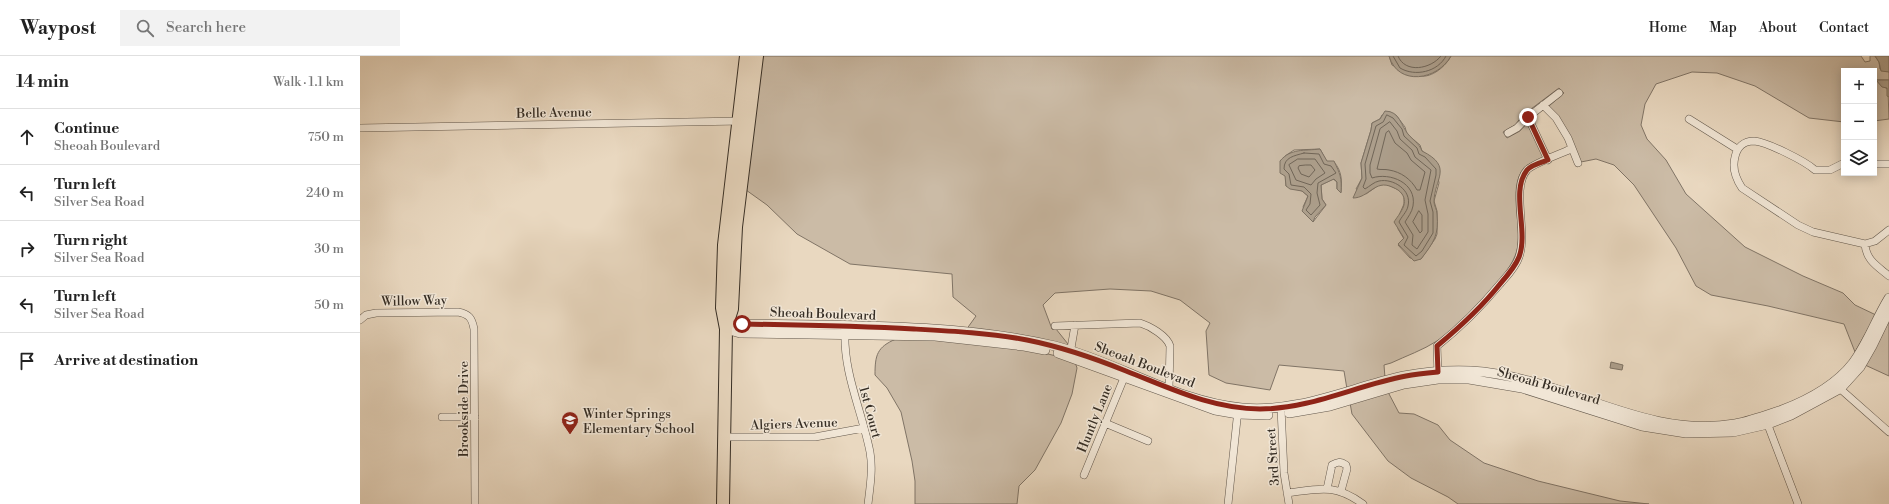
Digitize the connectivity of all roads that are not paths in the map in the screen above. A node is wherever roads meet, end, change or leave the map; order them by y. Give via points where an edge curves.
1 (757, 56) edge
2 (746, 60) edge
3 (753, 88) junction
4 (1559, 93) dead end
5 (1544, 105) junction
6 (1528, 117) junction
7 (1689, 119) dead end
8 (744, 120) junction
9 (360, 128) edge
10 (1508, 134) dead end
11 (1571, 149) junction
12 (1737, 149) junction
13 (1548, 160) junction
14 (1578, 164) dead end
15 (1841, 164) edge
16 (1877, 164) edge
17 (1889, 164) edge
18 (1889, 230) edge
19 (1865, 244) junction
20 (1889, 276) edge
21 (1889, 298) edge
22 (1889, 311) edge
23 (469, 315) joint
24 (360, 319) edge
25 (1075, 325) junction
26 (846, 326) junction
27 (1055, 326) dead end
28 (726, 329) junction
29 (845, 336) junction
30 (1070, 354) junction
31 (1125, 374) junction
32 (1438, 376) junction
33 (1833, 382) junction
34 (1169, 388) junction
35 (1841, 388) junction
36 (1238, 411) junction
37 (1281, 411) junction
38 (442, 417) dead end
39 (475, 417) junction
40 (1766, 420) junction
41 (1105, 424) junction
42 (864, 428) junction
43 (1889, 432) edge
44 (724, 437) junction
45 (1148, 441) dead end
46 (1084, 475) dead end
47 (1327, 489) junction
48 (1342, 491) junction
49 (1287, 493) junction
50 (475, 504) edge
51 (723, 504) edge
52 (868, 504) edge
53 (1228, 504) edge
54 (1289, 504) edge
55 (1363, 504) edge
56 (1798, 504) edge

1 - 3 main road
2 - 3 main road
2 - 8 main road
3 - 8 main road
4 - 5 street
5 - 6 street
5 - 11 street via 1556,118 1568,138
6 - 10 street
6 - 13 street
7 - 12 street
8 - 9 street, Belle Avenue
8 - 28 main road via 732,309
11 - 13 street
11 - 14 street
12 - 15 street via 1748,142 1756,141 1807,163 1815,170 1824,172
12 - 19 street via 1734,159 1738,182 1750,195 1798,226
13 - 32 street via 1528,169 1522,178 1520,195 1523,228 1519,256 1510,273 1484,304 1437,346
16 - 17 street
18 - 19 street via 1875,241
19 - 20 street via 1871,262
21 - 33 street, Sheoah Boulevard via 1853,363
22 - 35 street, Sheoah Boulevard via 1860,367
23 - 24 street, Willow Way via 458,312 376,312
23 - 39 street, Brookside Drive via 474,329
25 - 27 street
25 - 30 street
25 - 34 street via 1140,324 1166,338 1170,346
26 - 28 street, Sheoah Boulevard via 742,324
26 - 29 street, 1st Court
26 - 30 street, Sheoah Boulevard via 991,335 1027,340
28 - 29 street, Sheoah Boulevard via 740,333
28 - 44 main road
29 - 30 street, Sheoah Boulevard via 950,338
29 - 42 street, 1st Court via 848,370
30 - 31 street, Sheoah Boulevard
31 - 34 street, Sheoah Boulevard
31 - 36 street, Sheoah Boulevard via 1195,404 1215,410
31 - 41 street, Huntly Lane
32 - 37 street, Sheoah Boulevard via 1330,406
32 - 40 street, Sheoah Boulevard via 1501,384 1642,426 1686,433 1733,432
33 - 35 street
33 - 40 street, Sheoah Boulevard
34 - 36 street, Sheoah Boulevard
35 - 40 street, Sheoah Boulevard via 1797,413
35 - 43 street
36 - 37 street, Sheoah Boulevard via 1256,415
36 - 53 street
37 - 49 street, 3rd Street
38 - 39 street
39 - 50 street, Brookside Drive
40 - 56 street
41 - 45 street
41 - 46 street, Huntly Lane
42 - 44 street, Algiers Avenue via 815,437
42 - 52 street, 1st Court via 871,470
44 - 51 main road
47 - 48 street
47 - 48 street via 1332,466 1336,462 1341,462 1347,469
47 - 49 street
48 - 55 street
49 - 54 street, 3rd Street

